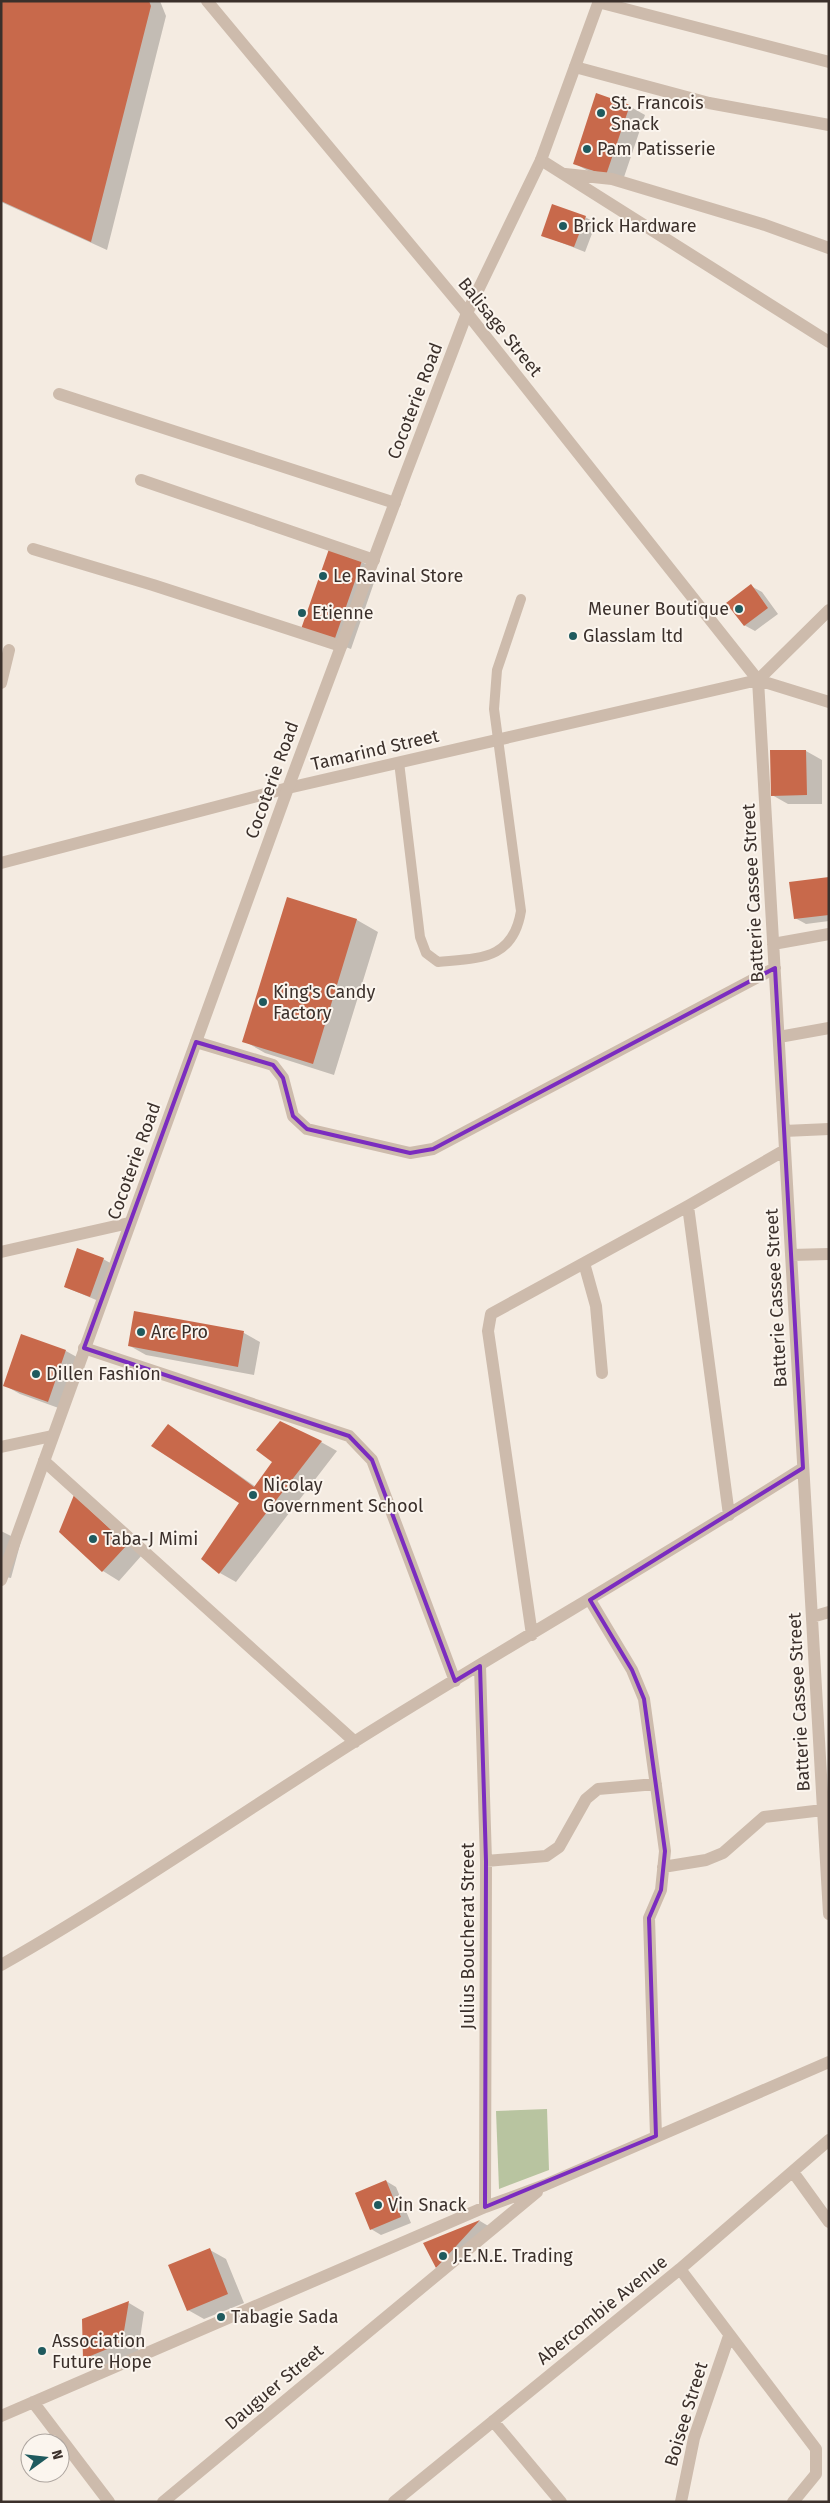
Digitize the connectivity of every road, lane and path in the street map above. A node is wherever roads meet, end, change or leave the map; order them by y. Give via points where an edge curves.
1 (207, 1) edge
2 (599, 1) edge
3 (829, 62) edge
4 (575, 67) junction
5 (829, 125) edge
6 (541, 160) junction
7 (563, 174) junction
8 (829, 248) edge
9 (467, 313) junction
10 (829, 342) edge
11 (59, 394) dead end
12 (141, 480) dead end
13 (395, 503) junction
14 (33, 550) dead end
15 (374, 560) junction
16 (521, 599) dead end
17 (829, 610) edge
18 (341, 646) junction
19 (9, 650) dead end
20 (758, 680) junction
21 (1, 683) edge
22 (829, 702) edge
23 (499, 740) junction
24 (399, 762) junction
25 (288, 788) junction
26 (1, 864) edge
27 (829, 934) edge
28 (773, 944) junction
29 (775, 968) junction
30 (829, 1028) edge
31 (779, 1037) junction
32 (196, 1042) junction
33 (829, 1129) edge
34 (784, 1131) junction
35 (785, 1150) junction
36 (688, 1206) junction
37 (129, 1223) junction
38 (1, 1252) edge
39 (829, 1254) edge
40 (791, 1255) junction
41 (584, 1263) junction
42 (84, 1348) junction
43 (602, 1374) dead end
44 (52, 1436) junction
45 (1, 1448) edge
46 (44, 1461) junction
47 (803, 1468) junction
48 (729, 1515) junction
49 (1, 1580) edge
50 (590, 1600) junction
51 (829, 1612) edge
52 (812, 1617) junction
53 (532, 1635) junction
54 (480, 1666) junction
55 (455, 1681) junction
56 (355, 1742) junction
57 (656, 1784) junction
58 (823, 1810) junction
59 (486, 1861) junction
60 (664, 1867) junction
61 (829, 1914) edge
62 (1, 1965) edge
63 (829, 2062) edge
64 (656, 2136) junction
65 (829, 2140) edge
66 (793, 2172) junction
67 (545, 2185) junction
68 (485, 2206) junction
69 (829, 2222) edge
70 (680, 2269) junction
71 (729, 2336) junction
72 (33, 2402) junction
73 (1, 2416) edge
74 (493, 2421) junction
75 (109, 2502) edge
76 (163, 2502) edge
77 (394, 2502) edge
78 (561, 2502) edge
79 (681, 2502) edge
80 (793, 2502) edge

1 - 9 street, Balisage Street
2 - 3 street
2 - 4 street, Cocoterie Road
4 - 5 street via 708,103
4 - 6 street, Cocoterie Road
6 - 7 street
6 - 9 street, Cocoterie Road
7 - 8 street via 612,179 762,224
7 - 10 street
9 - 13 street, Cocoterie Road
9 - 20 street, Balisage Street
11 - 13 street
12 - 15 street
13 - 15 street, Cocoterie Road
14 - 18 street
15 - 18 street, Cocoterie Road
16 - 23 lane via 497,670 494,709
17 - 20 street
18 - 25 street, Cocoterie Road
19 - 21 street
20 - 22 street
20 - 23 street, Tamarind Street
20 - 28 street, Batterie Cassee Street
23 - 24 street, Tamarind Street
23 - 24 lane via 521,911 518,927 508,945 482,958 438,962 426,954 420,937
24 - 25 street, Tamarind Street
25 - 26 street, Tamarind Street
25 - 32 street, Cocoterie Road
27 - 28 street
28 - 29 street, Batterie Cassee Street
29 - 31 street, Batterie Cassee Street
29 - 32 street via 432,1149 410,1153 306,1129 293,1116 283,1078 273,1065
30 - 31 street
31 - 34 street, Batterie Cassee Street
32 - 37 street, Cocoterie Road
33 - 34 street
34 - 35 street, Batterie Cassee Street
35 - 36 street
35 - 40 street, Batterie Cassee Street
36 - 41 street
36 - 48 street
37 - 38 street
37 - 42 street, Cocoterie Road
39 - 40 street
40 - 47 street, Batterie Cassee Street
41 - 43 street via 596,1306
41 - 53 street via 491,1314 488,1322
42 - 44 street, Cocoterie Road
42 - 55 street via 349,1436 372,1460
44 - 45 street
44 - 46 street, Cocoterie Road
46 - 49 street, Cocoterie Road
46 - 56 street
47 - 48 street
47 - 52 street, Batterie Cassee Street
48 - 50 street
50 - 53 street
50 - 57 street via 632,1670 644,1699
51 - 52 street
52 - 58 street, Batterie Cassee Street
53 - 54 street
54 - 55 street
54 - 59 street, Julius Boucherat Street
55 - 56 street
56 - 62 street via 91,1914
57 - 59 street via 598,1789 586,1799 559,1847 546,1856
57 - 60 street via 665,1851
58 - 60 street via 764,1817 723,1853 706,1860
58 - 61 street, Batterie Cassee Street
59 - 68 street, Julius Boucherat Street
60 - 64 street via 661,1890 649,1918
63 - 64 street
64 - 67 street
65 - 66 street, Abercombie Avenue
66 - 69 street
66 - 70 street, Abercombie Avenue
67 - 68 street
67 - 76 street, Dauguer Street
68 - 72 street
70 - 71 street
70 - 74 street, Abercombie Avenue
71 - 79 street, Boisee Street via 694,2438
71 - 80 street via 816,2449 816,2474
72 - 73 street
72 - 75 street
74 - 77 street, Abercombie Avenue
74 - 78 street

